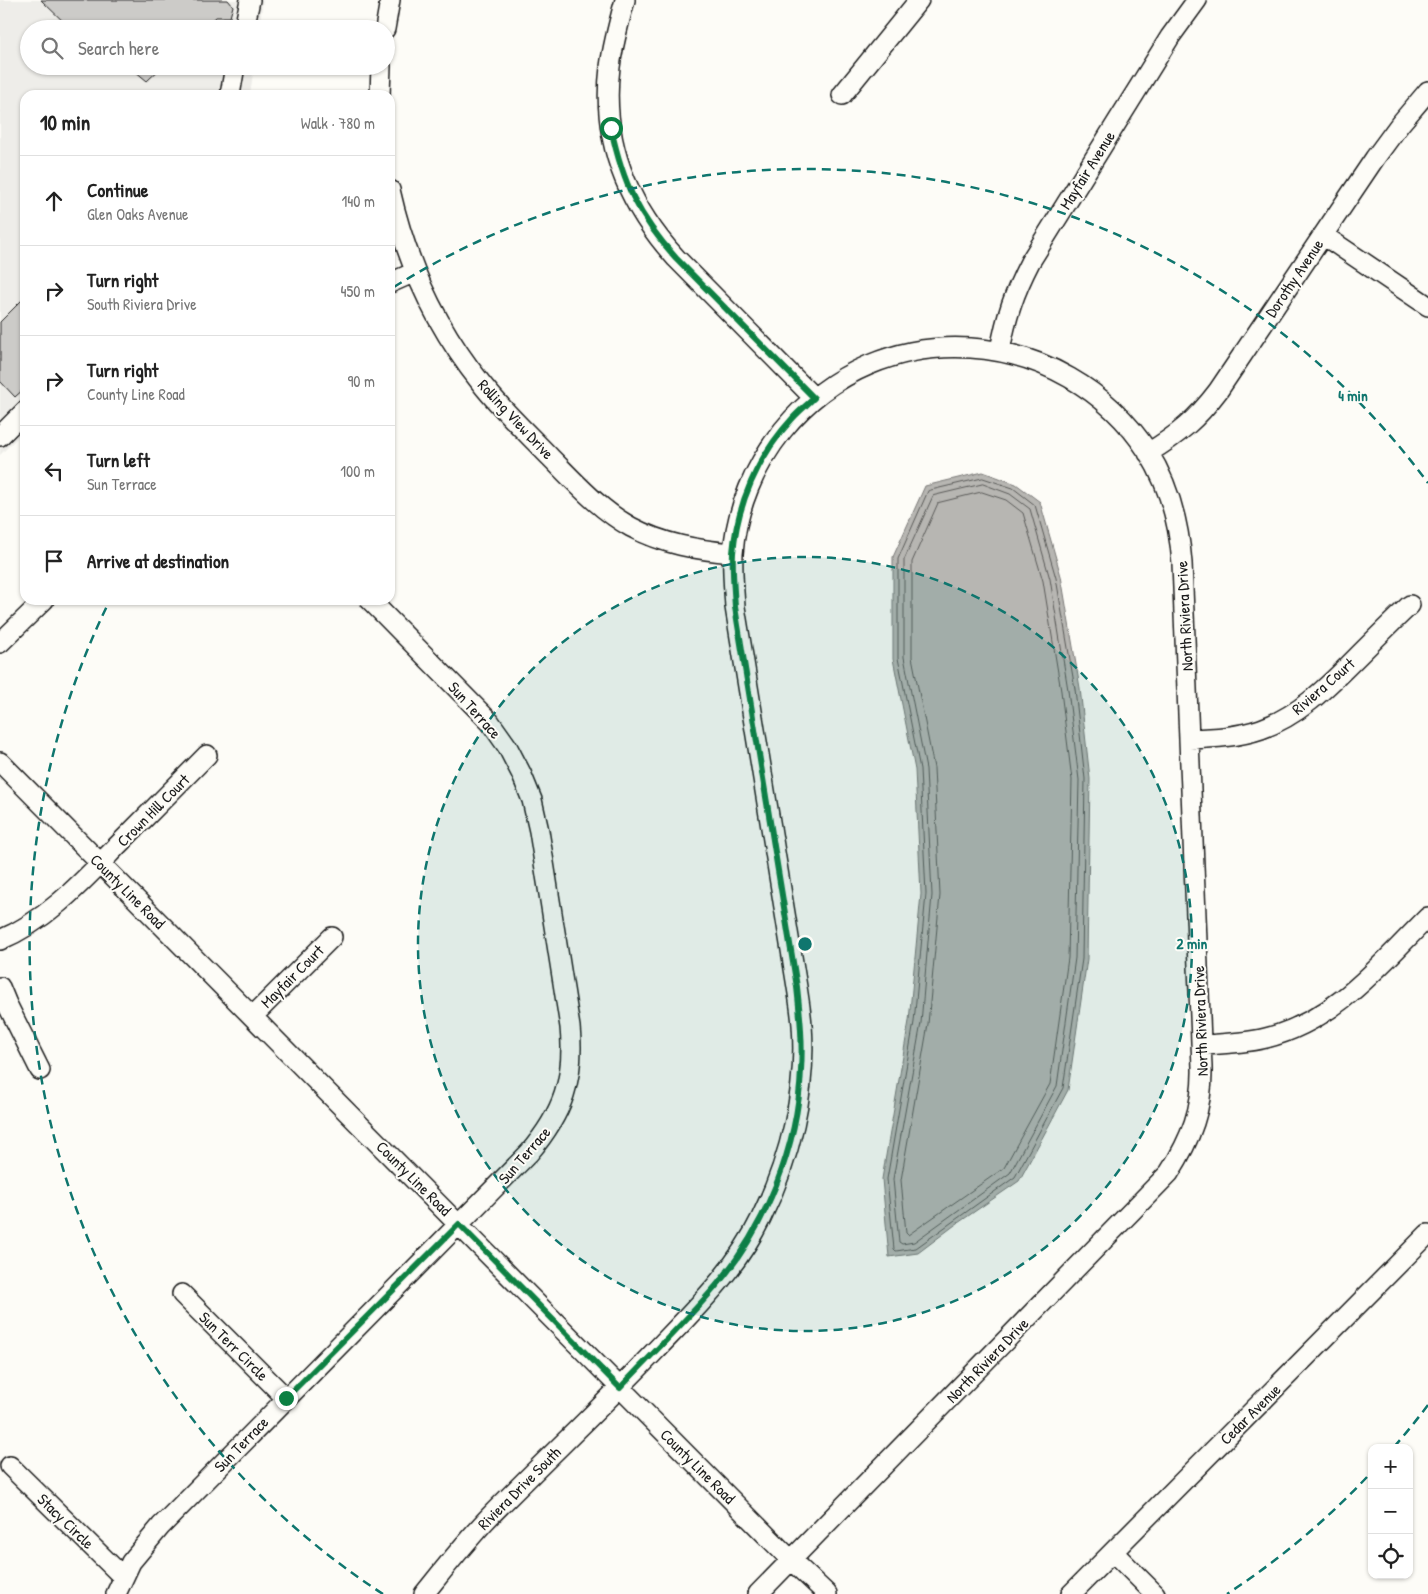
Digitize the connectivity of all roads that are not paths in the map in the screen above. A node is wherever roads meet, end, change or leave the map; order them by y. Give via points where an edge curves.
1 (250, 0) edge
2 (390, 0) edge
3 (625, 0) edge
4 (919, 0) edge
5 (1197, 0) edge
6 (246, 20) edge
7 (386, 20) edge
8 (233, 75) edge
9 (381, 75) edge
10 (231, 90) edge
11 (380, 90) edge
12 (1428, 91) edge
13 (842, 95) dead end
14 (395, 212) edge
15 (1323, 235) junction
16 (415, 272) junction
17 (395, 281) edge
18 (1428, 306) edge
19 (1000, 351) junction
20 (814, 398) junction
21 (20, 416) edge
22 (0, 436) edge
23 (1148, 453) junction
24 (733, 553) junction
25 (39, 605) edge
26 (375, 605) edge
27 (1410, 605) dead end
28 (0, 643) edge
29 (1189, 739) junction
30 (207, 755) dead end
31 (0, 762) edge
32 (100, 864) junction
33 (1428, 917) edge
34 (332, 936) dead end
35 (0, 940) edge
36 (0, 987) edge
37 (253, 1016) junction
38 (1202, 1045) junction
39 (40, 1070) dead end
40 (459, 1224) junction
41 (1428, 1234) edge
42 (182, 1294) dead end
43 (620, 1388) junction
44 (286, 1398) junction
45 (10, 1466) dead end
46 (1113, 1552) junction
47 (791, 1560) junction
48 (123, 1576) junction
49 (116, 1594) edge
50 (424, 1594) edge
51 (758, 1594) edge
52 (827, 1594) edge
53 (1071, 1594) edge
54 (1155, 1594) edge

1 - 6 street
2 - 7 street
3 - 20 street via 610,67 608,96 618,160 629,190 661,242
4 - 13 street
5 - 19 street, Mayfair Avenue via 1170,37 1030,262 1009,309
8 - 10 street
9 - 11 street
12 - 15 street, Dorothy Avenue via 1390,137
14 - 16 street, Rolling View Drive
15 - 18 street
15 - 23 street, Dorothy Avenue via 1202,412 1184,429
16 - 17 street
16 - 24 street, Rolling View Drive via 456,350 482,384 586,493 623,522 658,539 685,547
19 - 20 street, North Riviera Drive via 972,347 914,351 858,370
19 - 23 street, North Riviera Drive via 1026,357 1086,387 1110,406
20 - 24 street, North Riviera Drive via 792,418 757,468 737,524
21 - 22 street
23 - 29 street, North Riviera Drive via 1163,481 1180,537
24 - 43 street, Riviera Drive South via 735,607 802,1026 797,1110 776,1185 740,1254 717,1285
25 - 28 street
26 - 40 street, Sun Terrace via 490,722 521,772 539,831 570,1027 571,1070 557,1115 529,1153
27 - 29 street, Riviera Court via 1325,689 1285,718 1261,729 1236,735
29 - 38 street, North Riviera Drive
30 - 32 street, Crown Hill Court
31 - 32 street, County Line Road
32 - 35 street, Crown Hill Court via 42,917
32 - 37 street, County Line Road
33 - 38 street via 1362,983 1317,1018 1266,1038
34 - 37 street, Mayfair Court
36 - 39 street
37 - 40 street, County Line Road
38 - 47 street, North Riviera Drive via 1203,1080 1199,1106 1193,1129 1169,1173
40 - 43 street, County Line Road
40 - 44 street, Sun Terrace
41 - 46 street, Cedar Avenue
42 - 44 street, Sun Terr Circle
43 - 47 street, County Line Road
43 - 50 street, Riviera Drive South via 489,1517
44 - 48 street, Sun Terrace via 161,1526
45 - 48 street, Stacy Circle
46 - 53 street, Cedar Avenue
46 - 54 street
47 - 51 street, North Riviera Drive
47 - 52 street, County Line Road
48 - 49 street, Sun Terrace

